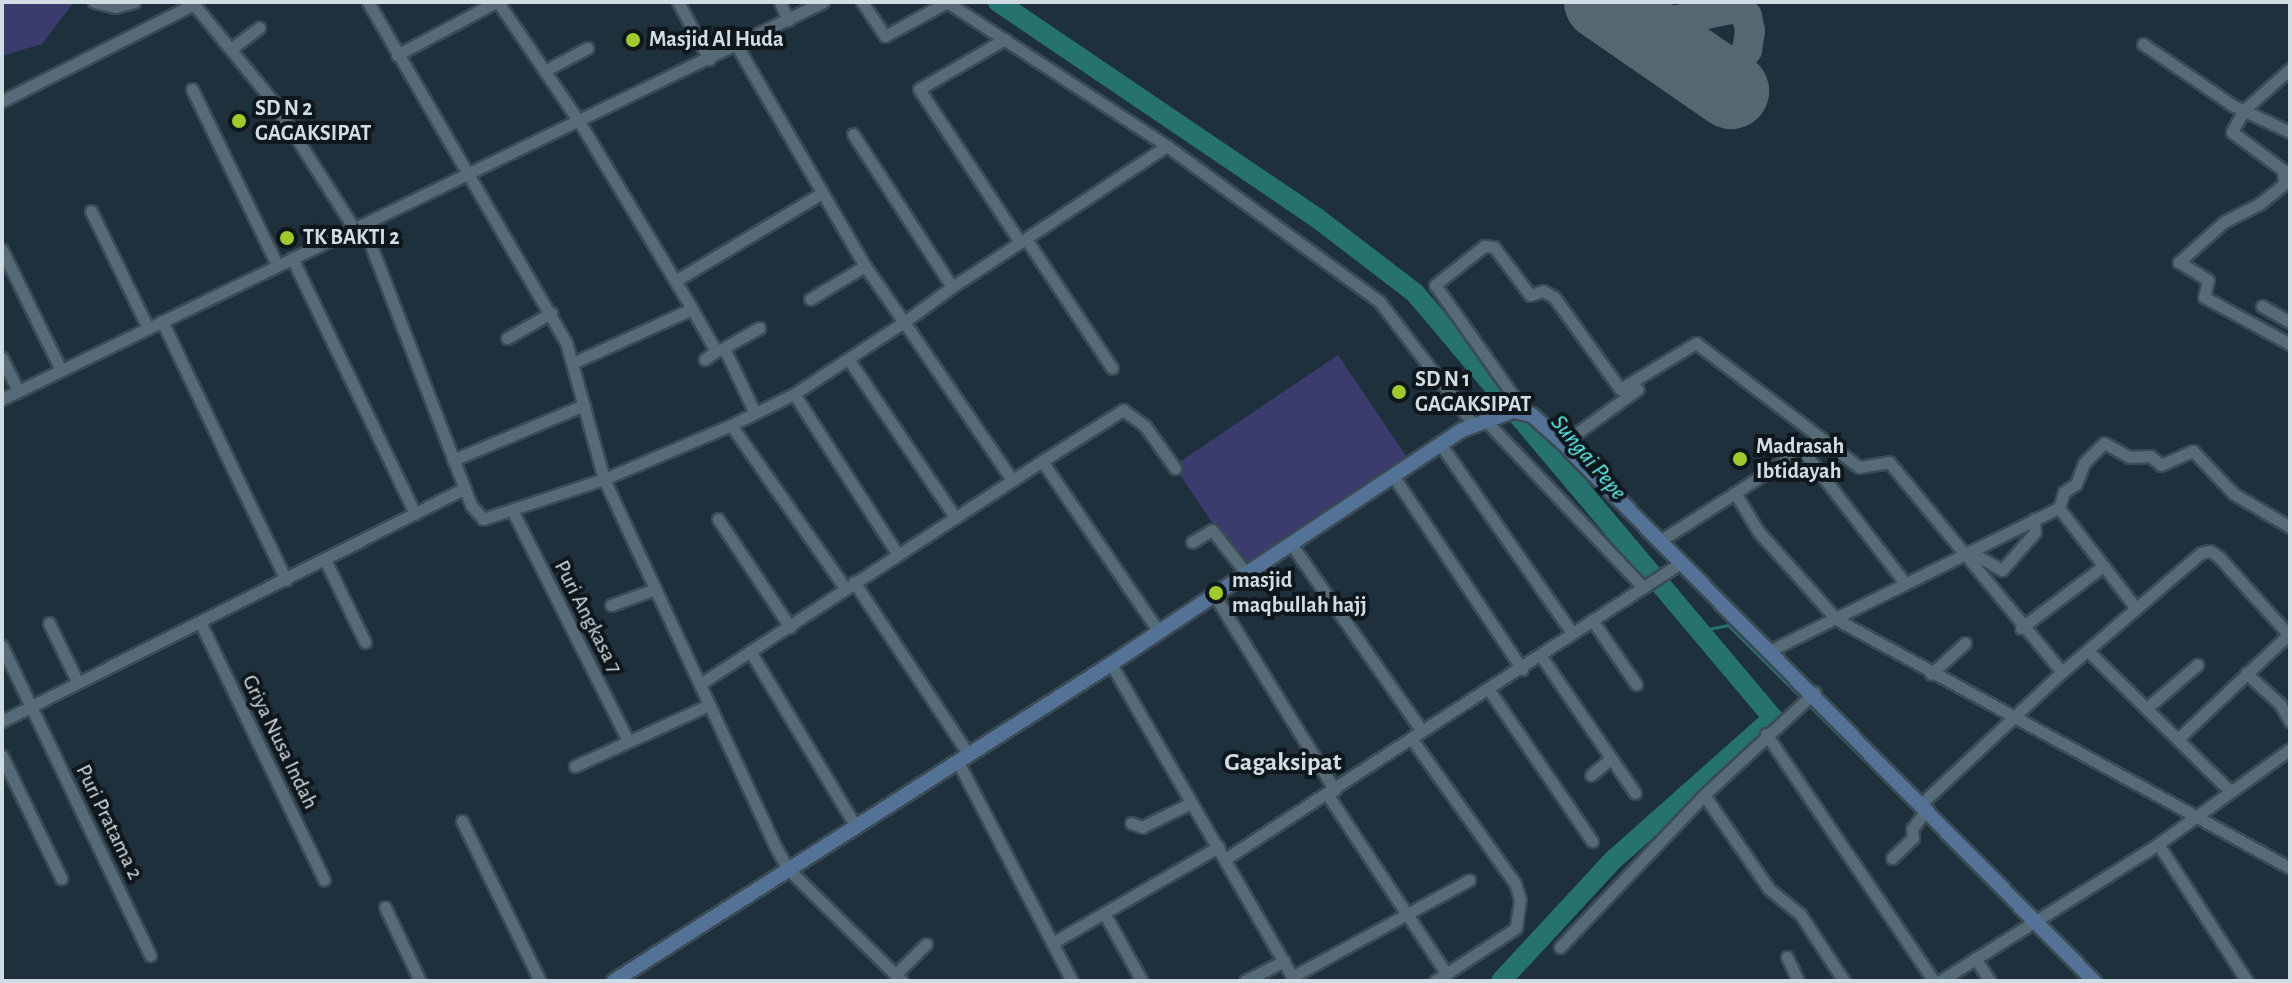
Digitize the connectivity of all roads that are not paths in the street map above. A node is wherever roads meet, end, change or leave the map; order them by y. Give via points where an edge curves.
1 (94, 2) edge
2 (134, 2) edge
3 (368, 2) edge
4 (497, 2) edge
5 (678, 2) edge
6 (780, 2) edge
7 (823, 2) edge
8 (862, 2) edge
9 (947, 2) edge
10 (193, 3) edge
11 (788, 20) junction
12 (259, 28) dead end
13 (1005, 39) junction
14 (2143, 44) dead end
15 (737, 46) junction
16 (232, 48) junction
17 (587, 48) dead end
18 (397, 55) junction
19 (709, 59) junction
20 (2290, 69) edge
21 (546, 70) junction
22 (192, 89) dead end
23 (2, 101) edge
24 (2244, 110) junction
25 (580, 123) junction
26 (2290, 132) edge
27 (853, 134) dead end
28 (1167, 146) junction
29 (466, 174) junction
30 (822, 193) junction
31 (91, 211) dead end
32 (359, 226) junction
33 (1023, 240) junction
34 (2, 250) edge
35 (292, 258) junction
36 (277, 265) junction
37 (865, 266) junction
38 (675, 281) junction
39 (952, 287) junction
40 (810, 299) dead end
41 (2262, 306) dead end
42 (692, 309) junction
43 (551, 313) junction
44 (162, 321) junction
45 (904, 322) junction
46 (2290, 322) edge
47 (148, 328) junction
48 (759, 328) dead end
49 (507, 338) dead end
50 (2290, 344) edge
51 (715, 353) junction
52 (2, 358) edge
53 (849, 360) junction
54 (1677, 360) dead end
55 (575, 362) junction
56 (1112, 368) dead end
57 (61, 370) junction
58 (18, 391) junction
59 (794, 394) junction
60 (2, 399) edge
61 (584, 405) junction
62 (754, 411) junction
63 (1518, 411) junction
64 (1483, 420) junction
65 (731, 425) junction
66 (1819, 438) junction
67 (1563, 443) junction
68 (1441, 445) junction
69 (1804, 452) junction
70 (453, 460) junction
71 (1042, 461) junction
72 (1175, 468) dead end
73 (1394, 477) junction
74 (604, 479) junction
75 (1012, 480) junction
76 (465, 488) junction
77 (1735, 493) junction
78 (2059, 508) junction
79 (512, 510) junction
80 (415, 514) junction
81 (955, 517) junction
82 (718, 519) dead end
83 (2034, 519) junction
84 (2290, 527) edge
85 (1192, 542) dead end
86 (1658, 542) junction
87 (1291, 544) junction
88 (1966, 552) junction
89 (897, 553) junction
90 (326, 562) junction
91 (1674, 567) junction
92 (2102, 567) junction
93 (1247, 574) junction
94 (286, 580) junction
95 (1905, 583) junction
96 (850, 585) junction
97 (1646, 585) junction
98 (653, 590) junction
99 (1215, 596) junction
100 (611, 605) dead end
101 (2135, 607) junction
102 (1836, 619) junction
103 (1592, 620) junction
104 (200, 622) junction
105 (49, 623) dead end
106 (790, 627) junction
107 (2021, 628) junction
108 (1159, 632) junction
109 (1572, 633) junction
110 (2289, 635) edge
111 (365, 642) dead end
112 (1965, 643) dead end
113 (2, 646) edge
114 (750, 651) junction
115 (1767, 652) junction
116 (2089, 652) junction
117 (1541, 656) junction
118 (1111, 664) junction
119 (2197, 665) dead end
120 (1522, 669) junction
121 (2062, 672) junction
122 (2246, 673) junction
123 (1931, 674) junction
124 (77, 681) junction
125 (700, 684) junction
126 (1636, 684) dead end
127 (1489, 690) junction
128 (1814, 694) junction
129 (709, 705) junction
130 (31, 706) junction
131 (2148, 707) junction
132 (2015, 719) junction
133 (2, 721) edge
134 (2290, 721) edge
135 (1422, 731) junction
136 (1766, 734) junction
137 (2180, 737) junction
138 (1411, 738) junction
139 (628, 741) junction
140 (2290, 749) edge
141 (2, 756) edge
142 (1611, 758) junction
143 (963, 759) junction
144 (575, 766) dead end
145 (1591, 775) dead end
146 (1331, 792) junction
147 (2231, 792) junction
148 (1635, 793) dead end
149 (1704, 795) junction
150 (1191, 803) junction
151 (1923, 813) junction
152 (2199, 815) junction
153 (462, 821) dead end
154 (1131, 823) dead end
155 (855, 825) junction
156 (1592, 841) dead end
157 (2158, 844) junction
158 (1218, 847) junction
159 (1892, 858) dead end
160 (1225, 859) junction
161 (2290, 868) edge
162 (788, 869) junction
163 (61, 878) dead end
164 (324, 880) dead end
165 (1469, 880) dead end
166 (385, 907) dead end
167 (1104, 913) junction
168 (1409, 916) junction
169 (2034, 920) junction
170 (1054, 942) junction
171 (926, 944) dead end
172 (1560, 947) dead end
173 (150, 955) dead end
174 (1787, 957) dead end
175 (1975, 958) junction
176 (1284, 961) junction
177 (1446, 973) junction
178 (898, 978) edge
179 (1294, 979) edge
180 (420, 981) edge
181 (540, 981) edge
182 (614, 981) edge
183 (1072, 981) edge
184 (1142, 981) edge
185 (1245, 981) edge
186 (1435, 981) edge
187 (1798, 981) edge
188 (1844, 981) edge
189 (1937, 981) edge
190 (1990, 981) edge
191 (2094, 981) edge
192 (2247, 981) edge

1 - 2 street via 115,7
3 - 18 street
4 - 18 street
4 - 21 street
5 - 19 street
6 - 11 street
7 - 11 street
8 - 9 street via 885,36
9 - 13 street
10 - 16 street
10 - 23 street
11 - 15 street
12 - 16 street
13 - 28 street
13 - 33 street via 919,89
14 - 24 street
15 - 19 street
15 - 30 street
16 - 32 street
17 - 21 street
18 - 29 street
19 - 25 street
20 - 24 street
21 - 25 street
22 - 36 street
24 - 26 street
24 - 50 street via 2232,132 2283,170 2284,184 2225,221 2179,262 2208,280 2204,297
25 - 29 street
25 - 38 street
27 - 39 street
28 - 33 street
28 - 64 street via 1379,301
29 - 32 street
29 - 43 street
30 - 37 street
30 - 38 street
31 - 47 street
32 - 35 street
32 - 70 street
33 - 39 street
33 - 56 street
34 - 57 street
35 - 36 street
35 - 80 street
36 - 44 street
37 - 40 street
37 - 45 street
38 - 42 street
39 - 45 street
41 - 46 street
42 - 51 street
42 - 55 street
43 - 49 street
43 - 55 street
44 - 47 street
44 - 94 street
45 - 53 street
45 - 75 street
47 - 57 street
48 - 51 street
51 - 62 street
52 - 58 street
53 - 59 street
53 - 81 street
54 - 67 street
55 - 61 street
57 - 58 street
58 - 60 street
59 - 62 street
59 - 89 street
61 - 70 street
61 - 74 street
62 - 65 street
63 - 64 main road
63 - 66 street via 1435,285 1484,246 1494,247 1530,295 1549,292 1554,297 1620,389 1696,343
63 - 67 main road
64 - 68 main road
64 - 97 street
65 - 74 street
65 - 96 street
66 - 69 street
66 - 88 street via 1859,467 1889,462
67 - 86 main road
68 - 73 main road
68 - 109 street
69 - 77 street
69 - 95 street
70 - 76 street
71 - 72 street via 1123,410 1145,426
71 - 75 street
71 - 108 street
73 - 87 main road
73 - 120 street
74 - 79 street
74 - 98 street
75 - 81 street
76 - 79 street via 483,519
76 - 80 street
77 - 86 street
77 - 102 street via 1758,531
78 - 83 street
78 - 84 street via 2084,463 2107,442 2129,457 2150,456 2161,465 2190,450 2246,503
78 - 92 street
79 - 139 street, Puri Angkasa 7
80 - 90 street
81 - 89 street
82 - 106 street
83 - 88 street
83 - 88 street via 2035,532 2002,570
85 - 93 street via 1212,530
86 - 91 main road
87 - 93 main road
87 - 135 street
88 - 95 street
88 - 107 street
89 - 96 street
90 - 94 street
90 - 111 street
91 - 97 street
91 - 115 main road
92 - 101 street
92 - 107 street
93 - 99 main road
94 - 104 street
95 - 102 street
96 - 106 street
96 - 143 street
97 - 103 street
98 - 100 street
98 - 125 street
99 - 108 main road
99 - 146 street
101 - 110 street via 2210,551
101 - 116 street
102 - 115 street
102 - 123 street
103 - 109 street
103 - 126 street
104 - 124 street
104 - 164 street, Griya Nusa Indah
105 - 124 street
106 - 114 street
107 - 121 street
108 - 118 main road
109 - 117 street
110 - 122 street
112 - 123 street
113 - 130 street, Puri Pratama 2
114 - 125 street
114 - 155 street
115 - 128 main road
116 - 121 street
116 - 131 street
117 - 120 street
117 - 142 street
118 - 143 main road
118 - 150 street
119 - 131 street
120 - 127 street
121 - 132 street
122 - 134 street via 2280,704
122 - 137 street
123 - 132 street
124 - 130 street
125 - 129 street
127 - 135 street
127 - 156 street
128 - 136 street
128 - 151 main road
129 - 139 street
129 - 162 street
130 - 133 street
130 - 173 street, Puri Pratama 2
131 - 137 street
132 - 151 street
132 - 152 street
135 - 138 street
136 - 149 street
136 - 189 street
137 - 147 street
138 - 146 street
138 - 177 street via 1515,883 1520,899 1516,928
139 - 144 street
140 - 147 street
141 - 163 street
142 - 145 street
142 - 148 street
143 - 155 main road
143 - 170 street
146 - 160 street
146 - 168 street
147 - 152 street
149 - 172 street
149 - 188 street via 1769,889 1800,914
150 - 154 street via 1142,827
150 - 158 street
151 - 159 street via 1913,838
151 - 169 main road
152 - 157 street
152 - 161 street
153 - 181 street
155 - 162 main road
157 - 169 street
157 - 192 street
158 - 160 street
158 - 167 street
160 - 176 street
162 - 178 street
162 - 182 main road
165 - 168 street
166 - 180 street
167 - 170 street
167 - 184 street
168 - 177 street
168 - 179 street
169 - 175 street
169 - 191 main road
170 - 183 street
171 - 178 street
174 - 187 street
175 - 189 street
175 - 190 street
176 - 179 street
176 - 185 street
177 - 186 street

